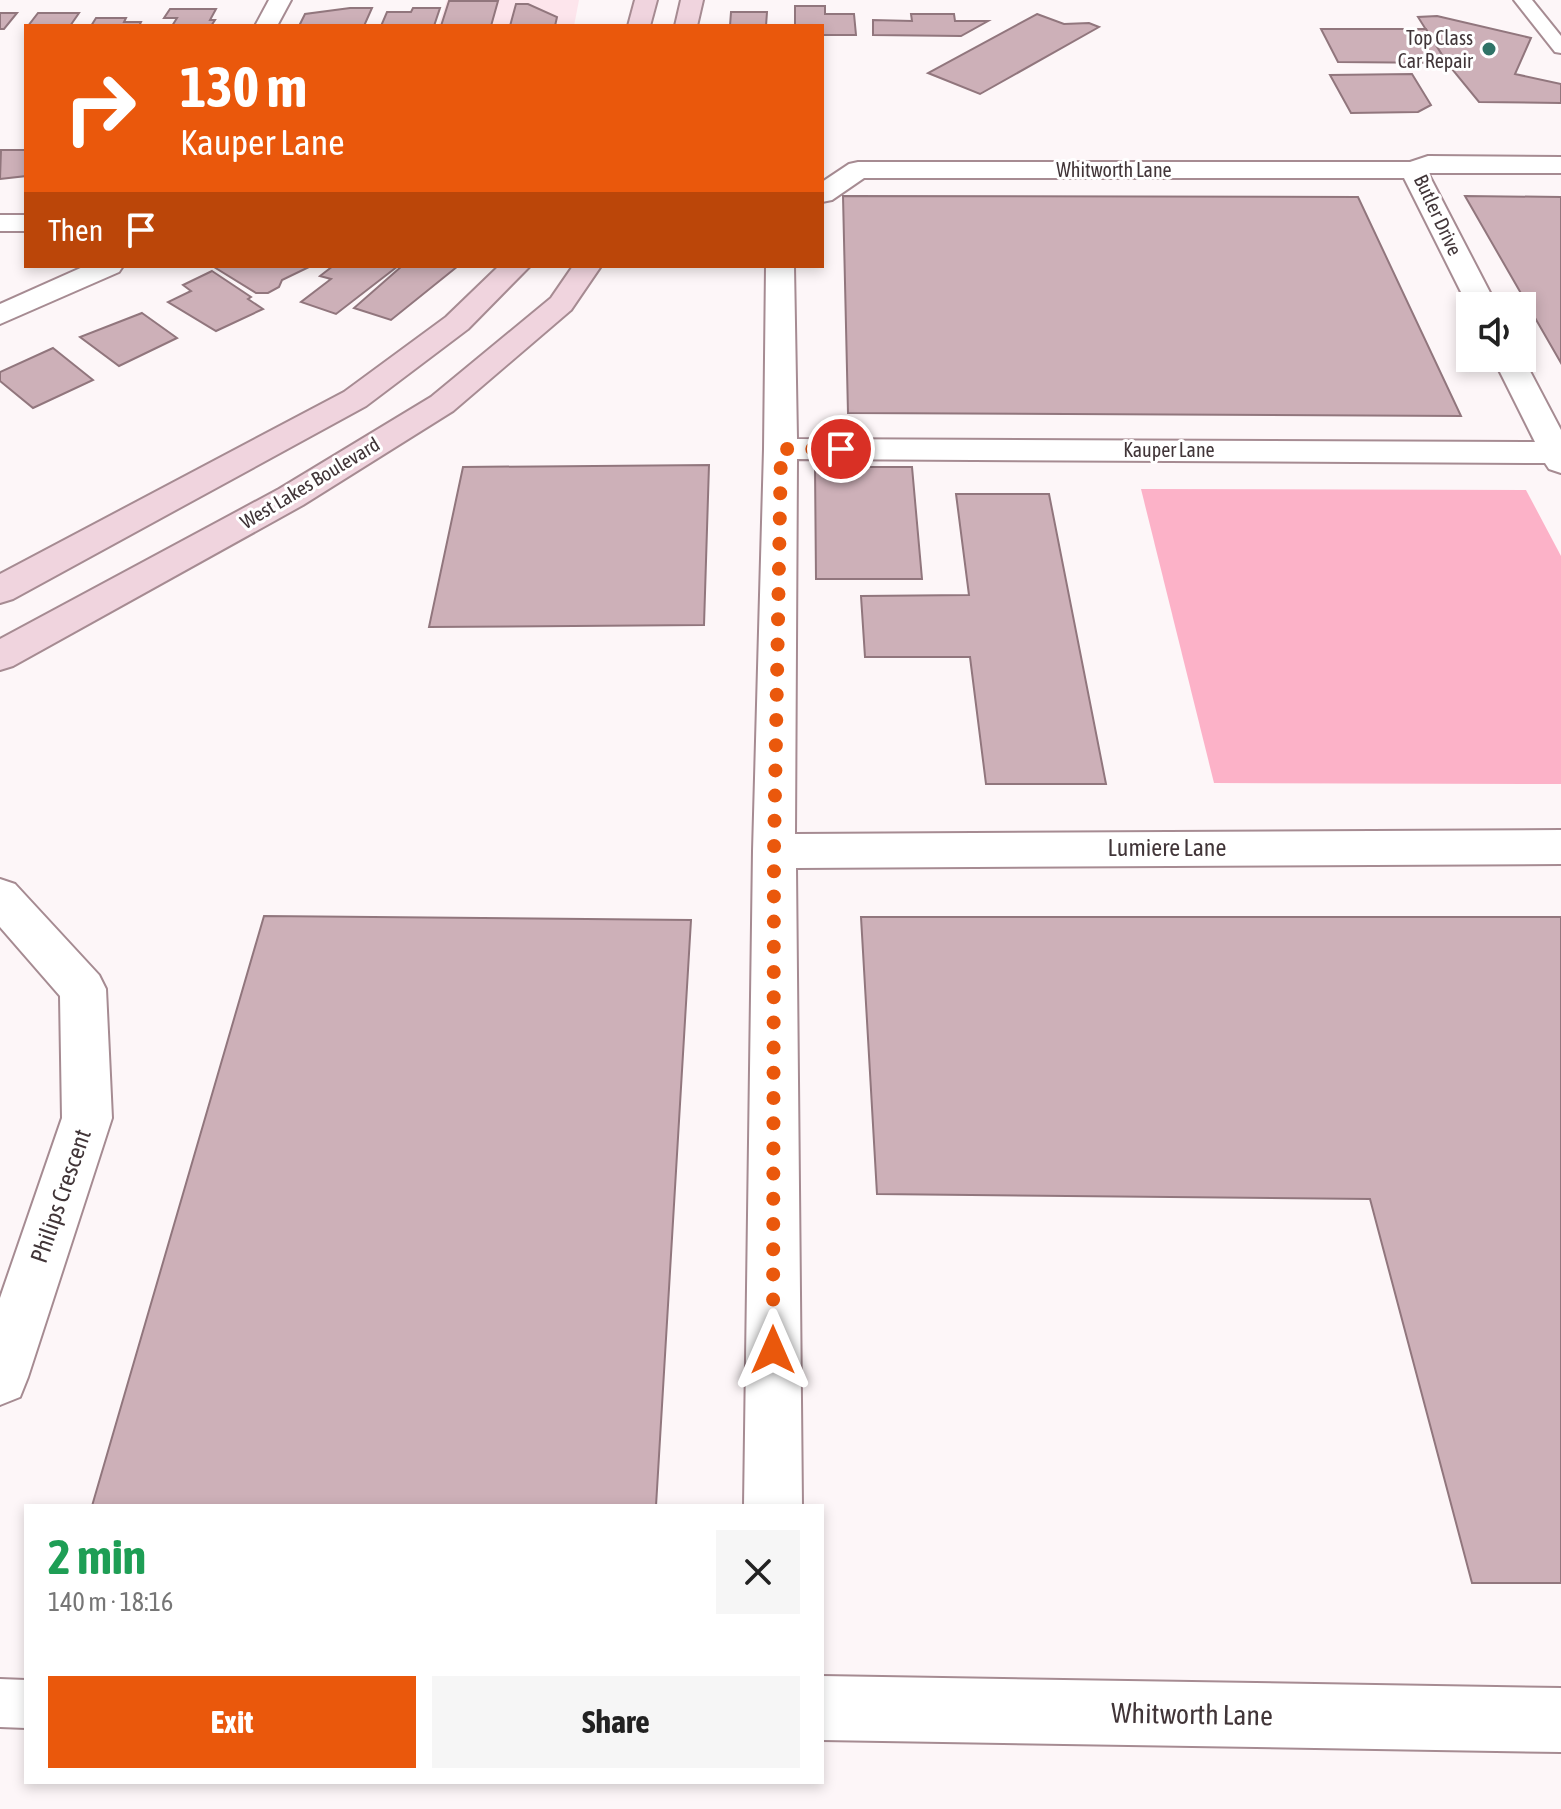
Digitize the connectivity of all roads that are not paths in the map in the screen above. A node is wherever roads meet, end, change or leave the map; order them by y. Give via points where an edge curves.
1 (280, 0) edge
2 (646, 0) edge
3 (692, 0) edge
4 (1523, 0) edge
5 (267, 24) edge
6 (640, 24) edge
7 (686, 24) edge
8 (1561, 48) edge
9 (1561, 165) edge
10 (1413, 170) junction
11 (824, 193) edge
12 (0, 223) edge
13 (24, 223) edge
14 (105, 268) edge
15 (514, 268) edge
16 (586, 268) edge
17 (780, 268) edge
18 (1475, 292) edge
19 (0, 315) edge
20 (1515, 372) edge
21 (781, 449) junction
22 (1559, 456) edge
23 (0, 590) edge
24 (0, 656) edge
25 (1561, 847) edge
26 (774, 851) junction
27 (0, 897) edge
28 (0, 1377) edge
29 (773, 1504) edge
30 (0, 1703) edge
31 (24, 1704) edge
32 (824, 1708) edge
33 (1561, 1720) edge

1 - 5 street
2 - 6 main road
3 - 7 main road
4 - 8 lane
9 - 10 street, Butler Drive via 1428,164
10 - 11 street, Whitworth Lane via 858,170
10 - 18 street, Butler Drive
12 - 13 street
14 - 19 street
15 - 23 main road via 457,323 355,399
16 - 24 main road, West Lakes Boulevard via 561,304 442,404 291,497
17 - 21 street
20 - 22 street
21 - 22 street, Kauper Lane
21 - 26 street
25 - 26 street, Lumiere Lane
26 - 29 street
27 - 28 street, Philips Crescent via 83,989 87,1118
30 - 31 lane
32 - 33 street, Whitworth Lane

